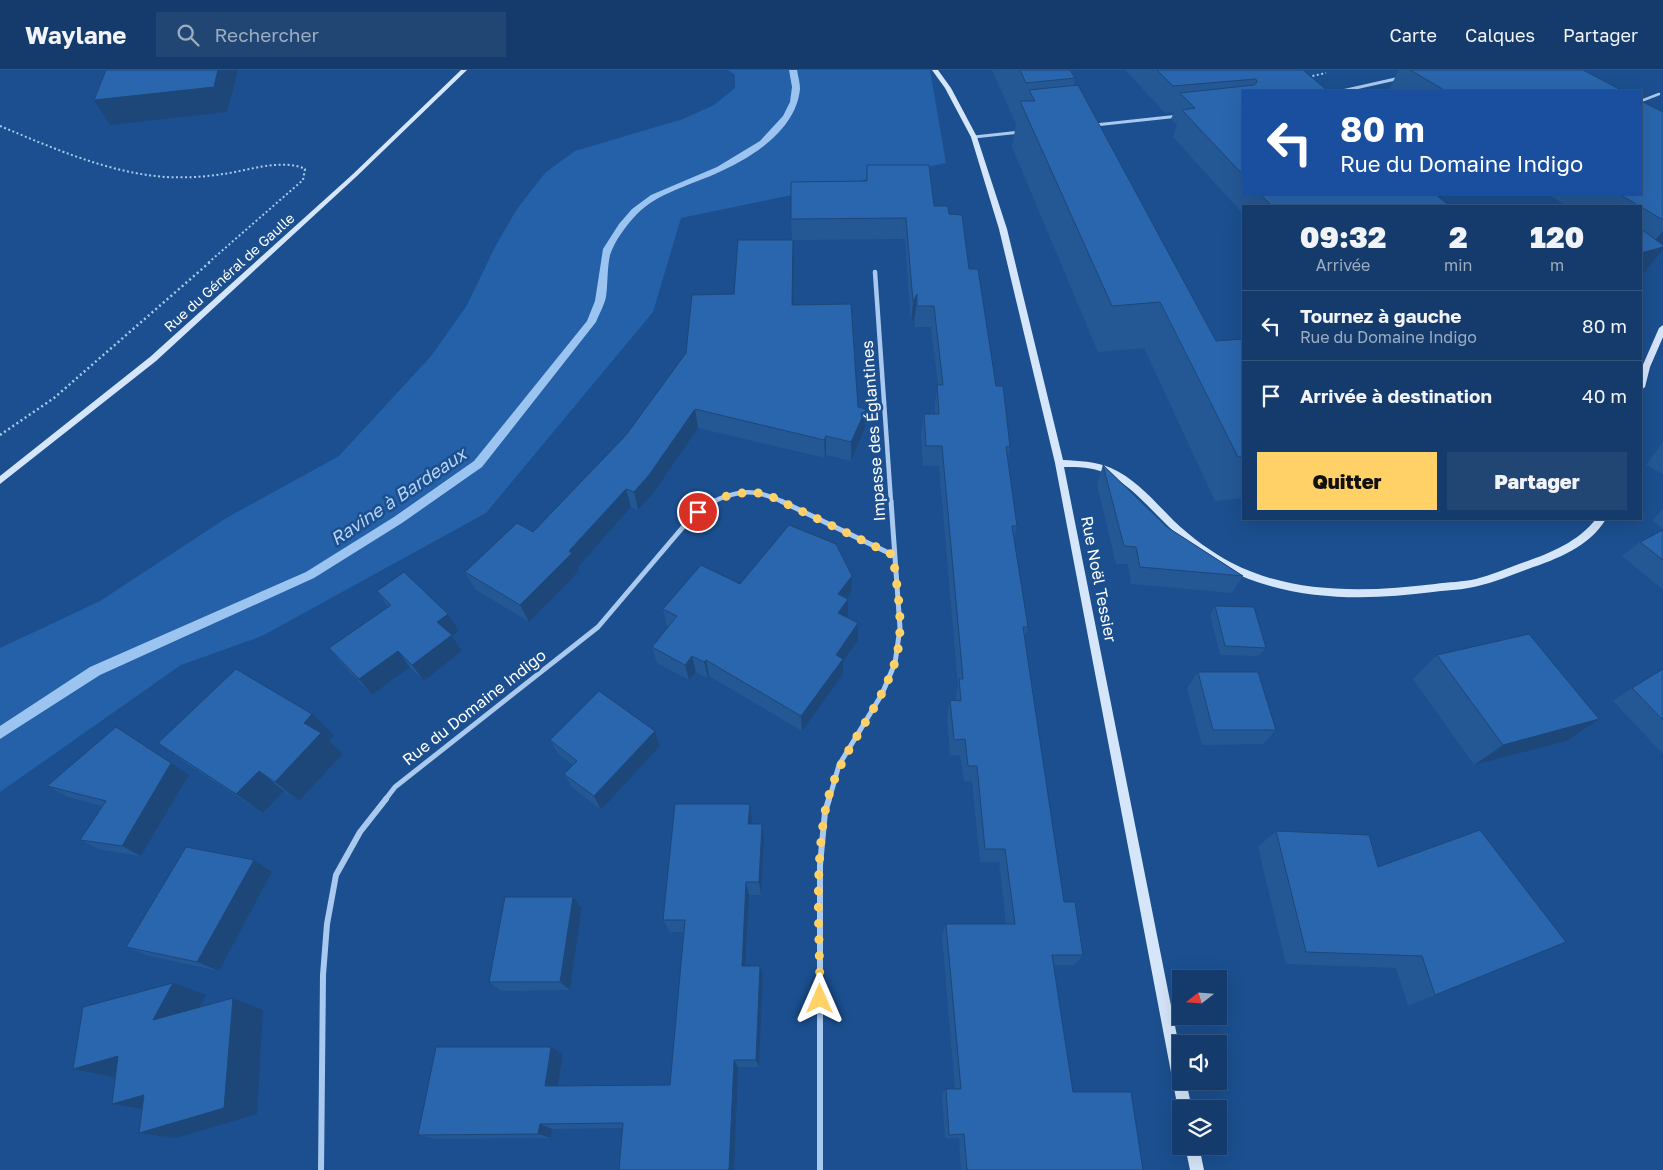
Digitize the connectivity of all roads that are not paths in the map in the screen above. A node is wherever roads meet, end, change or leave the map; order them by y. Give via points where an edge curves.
1 (464, 70) edge
2 (935, 70) edge
3 (1404, 77) dead end
4 (1358, 88) junction
5 (1347, 90) edge
6 (1361, 90) edge
7 (1659, 94) dead end
8 (1642, 102) edge
9 (1187, 115) edge
10 (1090, 126) edge
11 (1023, 132) edge
12 (974, 137) junction
13 (874, 272) dead end
14 (1663, 328) edge
15 (1642, 383) edge
16 (1059, 463) junction
17 (0, 481) edge
18 (1600, 520) edge
19 (893, 555) junction
20 (1183, 1100) edge
21 (1194, 1155) edge
22 (321, 1170) edge
23 (820, 1170) edge
24 (1197, 1170) edge

1 - 17 street, Rue du Général de Gaulle via 347,182 153,358
2 - 12 street, Rue Noël Tessier
3 - 4 street
4 - 5 street
4 - 6 lane
7 - 8 lane
9 - 10 street
11 - 12 street
12 - 16 street, Rue Noël Tessier via 1003,229
13 - 19 street, Impasse des Églantines
14 - 15 street
16 - 18 street via 1098,466 1108,472 1139,494 1182,534 1230,566 1282,585 1314,591 1410,592 1478,582 1559,555
16 - 20 street, Rue Noël Tessier
19 - 22 street, Rue du Domaine Indigo via 766,494 748,491 727,495 707,505 689,520 598,627 395,788 360,832 336,875 327,924 323,975
19 - 23 street, Impasse des Églantines via 900,628 895,663 882,694 839,765 825,812 820,866
21 - 24 street

